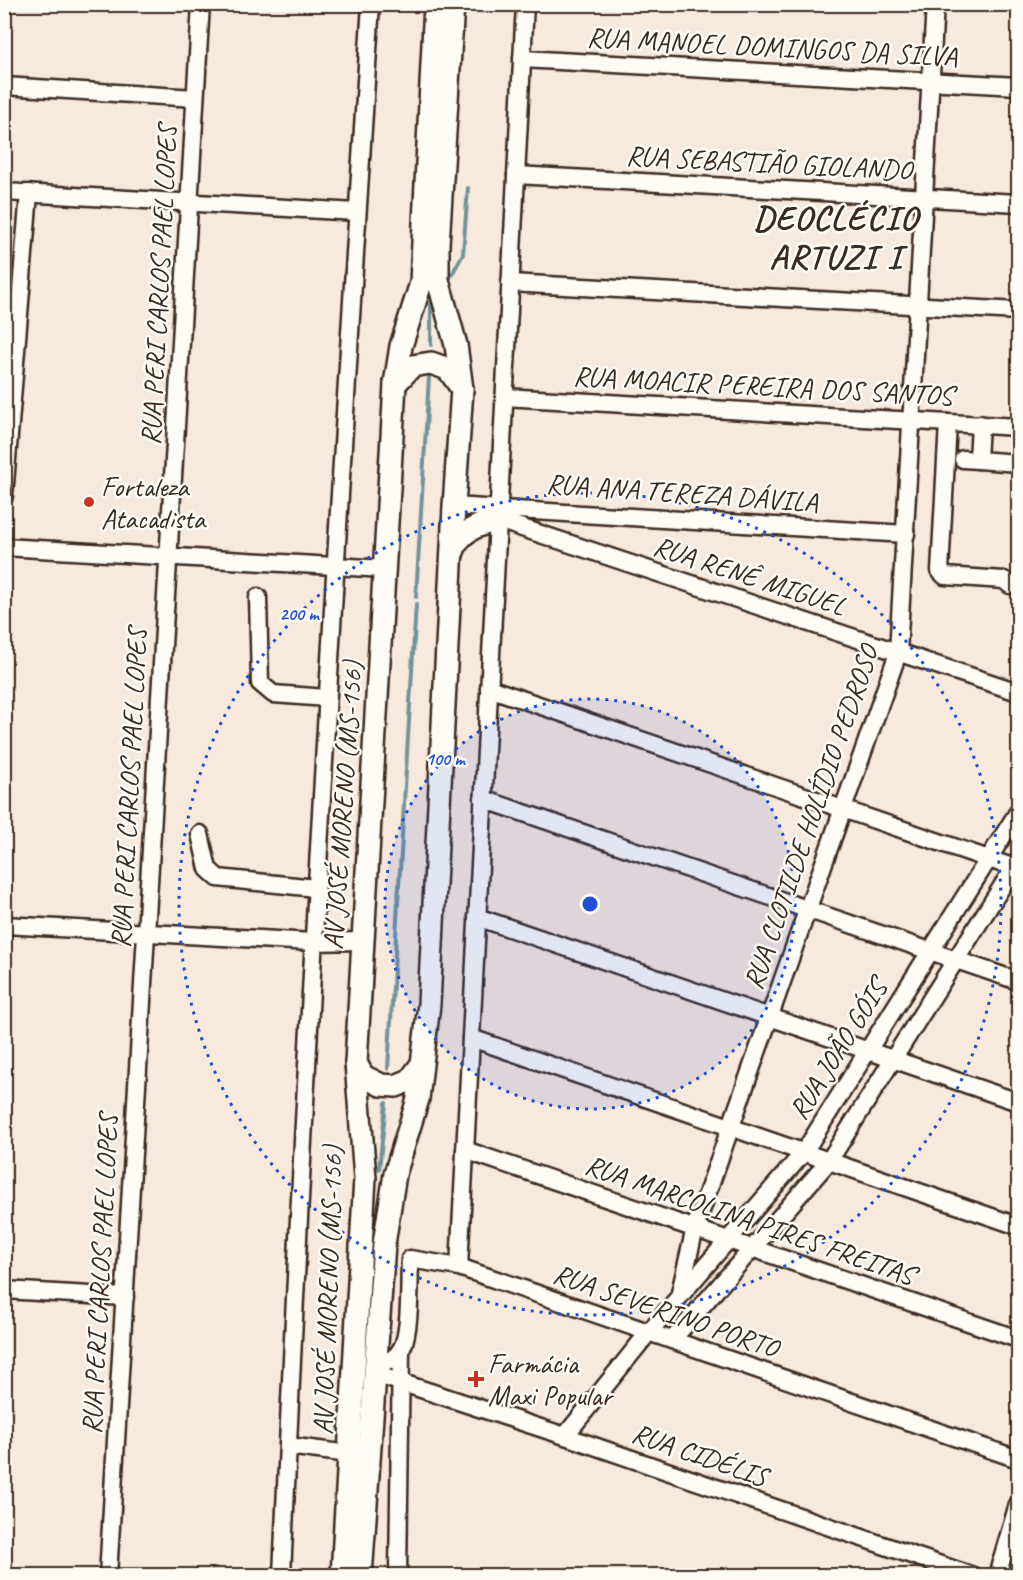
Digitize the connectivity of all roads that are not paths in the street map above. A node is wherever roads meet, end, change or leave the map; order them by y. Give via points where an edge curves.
1 (201, 4) edge
2 (371, 4) edge
3 (435, 4) edge
4 (453, 4) edge
5 (525, 4) edge
6 (935, 4) edge
7 (522, 60) junction
8 (930, 82) junction
9 (4, 86) edge
10 (1018, 86) edge
11 (195, 98) junction
12 (516, 175) junction
13 (4, 192) edge
14 (29, 193) junction
15 (924, 198) junction
16 (190, 202) junction
17 (1018, 203) edge
18 (357, 212) junction
19 (510, 283) junction
20 (918, 306) junction
21 (1018, 311) edge
22 (395, 384) junction
23 (462, 389) junction
24 (504, 397) junction
25 (912, 420) junction
26 (948, 423) junction
27 (980, 424) junction
28 (1018, 427) edge
29 (1018, 463) edge
30 (4, 496) edge
31 (454, 506) junction
32 (498, 514) junction
33 (906, 534) junction
34 (4, 547) edge
35 (452, 553) junction
36 (169, 556) junction
37 (335, 565) junction
38 (385, 569) junction
39 (1010, 585) dead end
40 (258, 597) dead end
41 (898, 653) junction
42 (489, 688) junction
43 (1018, 692) edge
44 (327, 698) junction
45 (483, 799) junction
46 (843, 809) junction
47 (1018, 812) edge
48 (200, 834) dead end
49 (989, 859) junction
50 (1017, 866) edge
51 (316, 888) junction
52 (807, 910) junction
53 (477, 917) junction
54 (4, 925) edge
55 (147, 933) junction
56 (362, 941) junction
57 (313, 942) junction
58 (930, 952) junction
59 (956, 960) junction
60 (1018, 981) edge
61 (769, 1017) junction
62 (471, 1038) junction
63 (868, 1051) junction
64 (894, 1059) junction
65 (356, 1063) junction
66 (421, 1065) junction
67 (1018, 1102) edge
68 (730, 1127) junction
69 (465, 1150) junction
70 (804, 1152) junction
71 (830, 1161) junction
72 (1018, 1226) edge
73 (694, 1228) junction
74 (728, 1240) junction
75 (753, 1248) junction
76 (459, 1267) junction
77 (4, 1290) edge
78 (125, 1297) junction
79 (679, 1297) junction
80 (648, 1333) junction
81 (1018, 1339) edge
82 (672, 1340) junction
83 (401, 1349) junction
84 (375, 1370) junction
85 (402, 1383) junction
86 (565, 1437) junction
87 (288, 1446) junction
88 (349, 1454) junction
89 (1018, 1459) edge
90 (1018, 1504) edge
91 (108, 1575) edge
92 (282, 1575) edge
93 (342, 1575) edge
94 (361, 1575) edge
95 (398, 1575) edge
96 (973, 1575) edge
97 (997, 1575) edge

1 - 11 street, RUA PERI CARLOS PAEL LOPES
2 - 18 street
3 - 22 main road, AV JOSÉ MORENO (MS-156) via 421,283 401,346
4 - 23 main road, AV JOSÉ MORENO (MS-156) via 438,280 456,345
5 - 7 street
6 - 8 street, RUA CLOTILDE HOLÍDIO PEDROSO
7 - 8 street, RUA MANOEL DOMINGOS DA SILVA
7 - 12 street
8 - 10 street, RUA MANOEL DOMINGOS DA SILVA
8 - 15 street, RUA CLOTILDE HOLÍDIO PEDROSO
9 - 11 street
11 - 16 street, RUA PERI CARLOS PAEL LOPES
12 - 15 street, RUA SEBASTIÃO GIOLANDO
12 - 19 street
13 - 14 street
14 - 16 street
14 - 30 street
15 - 17 street, RUA SEBASTIÃO GIOLANDO
15 - 20 street, RUA CLOTILDE HOLÍDIO PEDROSO
16 - 18 street
16 - 36 street, RUA PERI CARLOS PAEL LOPES
18 - 37 street
19 - 20 street
19 - 24 street
20 - 21 street
20 - 25 street, RUA CLOTILDE HOLÍDIO PEDROSO
22 - 23 main road via 412,366 431,363 448,369
22 - 38 main road, AV JOSÉ MORENO (MS-156)
23 - 31 main road, AV JOSÉ MORENO (MS-156)
24 - 25 street, RUA MOACIR PEREIRA DOS SANTOS
24 - 32 street
25 - 26 street, RUA MOACIR PEREIRA DOS SANTOS
25 - 33 street, RUA CLOTILDE HOLÍDIO PEDROSO
26 - 27 street, RUA MOACIR PEREIRA DOS SANTOS
26 - 39 street via 940,571 945,576 1004,580
27 - 28 street, RUA MOACIR PEREIRA DOS SANTOS
27 - 29 street via 970,459
31 - 32 street, RUA ANA TEREZA DÁVILA
31 - 35 main road, AV JOSÉ MORENO (MS-156)
32 - 33 street, RUA ANA TEREZA DÁVILA
32 - 35 main road via 456,541
32 - 41 street, RUA RENÊ MIGUEL
32 - 42 street
33 - 41 street, RUA CLOTILDE HOLÍDIO PEDROSO
34 - 36 street
35 - 66 main road, AV JOSÉ MORENO (MS-156) via 429,1004
36 - 37 street
36 - 55 street, RUA PERI CARLOS PAEL LOPES
37 - 38 street
37 - 44 street
38 - 56 main road, AV JOSÉ MORENO (MS-156)
40 - 44 street via 260,683 273,694
41 - 43 street, RUA RENÊ MIGUEL
41 - 46 street, RUA CLOTILDE HOLÍDIO PEDROSO
42 - 45 street
42 - 46 street
44 - 51 street
45 - 52 street
45 - 53 street
46 - 49 street
46 - 52 street, RUA CLOTILDE HOLÍDIO PEDROSO
47 - 49 street, RUA JOÃO GÓIS
48 - 51 street via 208,869 218,878
49 - 50 street
49 - 58 street, RUA JOÃO GÓIS
50 - 59 street, RUA JOÃO GÓIS
51 - 57 street
52 - 58 street
52 - 61 street, RUA CLOTILDE HOLÍDIO PEDROSO
53 - 61 street
53 - 62 street
54 - 55 street
55 - 57 street
55 - 78 street, RUA PERI CARLOS PAEL LOPES
56 - 57 street
56 - 65 main road, AV JOSÉ MORENO (MS-156)
57 - 87 street
58 - 59 street
58 - 63 street, RUA JOÃO GÓIS
59 - 60 street
59 - 64 street, RUA JOÃO GÓIS
61 - 63 street
61 - 68 street, RUA CLOTILDE HOLÍDIO PEDROSO
62 - 68 street
62 - 69 street
63 - 64 street
63 - 70 street, RUA JOÃO GÓIS
64 - 67 street
64 - 71 street, RUA JOÃO GÓIS
65 - 66 main road via 363,1076 381,1085 396,1086 410,1080
65 - 88 main road, AV JOSÉ MORENO (MS-156) via 365,1178
66 - 84 main road, AV JOSÉ MORENO (MS-156) via 418,1099 395,1174 384,1244
68 - 70 street
68 - 73 street, RUA CLOTILDE HOLÍDIO PEDROSO
69 - 73 street, RUA MARCOLINA PIRES FREITAS
69 - 76 street
70 - 71 street
70 - 74 street, RUA JOÃO GÓIS
71 - 72 street
71 - 75 street, RUA JOÃO GÓIS
73 - 74 street, RUA MARCOLINA PIRES FREITAS
73 - 79 street, RUA CLOTILDE HOLÍDIO PEDROSO
74 - 75 street, RUA MARCOLINA PIRES FREITAS
74 - 79 street, RUA JOÃO GÓIS
75 - 81 street, RUA MARCOLINA PIRES FREITAS
75 - 82 street, RUA JOÃO GÓIS
76 - 80 street, RUA SEVERINO PORTO
76 - 83 street, RUA SEVERINO PORTO via 410,1259
77 - 78 street
78 - 91 street, RUA PERI CARLOS PAEL LOPES
79 - 80 street, RUA CLOTILDE HOLÍDIO PEDROSO
80 - 82 street, RUA SEVERINO PORTO
80 - 86 street
82 - 89 street, RUA SEVERINO PORTO
83 - 84 street
83 - 85 street
84 - 85 street, RUA CIDÉLIS
84 - 94 main road, AV JOSÉ MORENO (MS-156)
85 - 86 street, RUA CIDÉLIS
85 - 95 street
86 - 96 street, RUA CIDÉLIS
87 - 88 street
87 - 92 street
88 - 93 main road, AV JOSÉ MORENO (MS-156)
90 - 97 street

